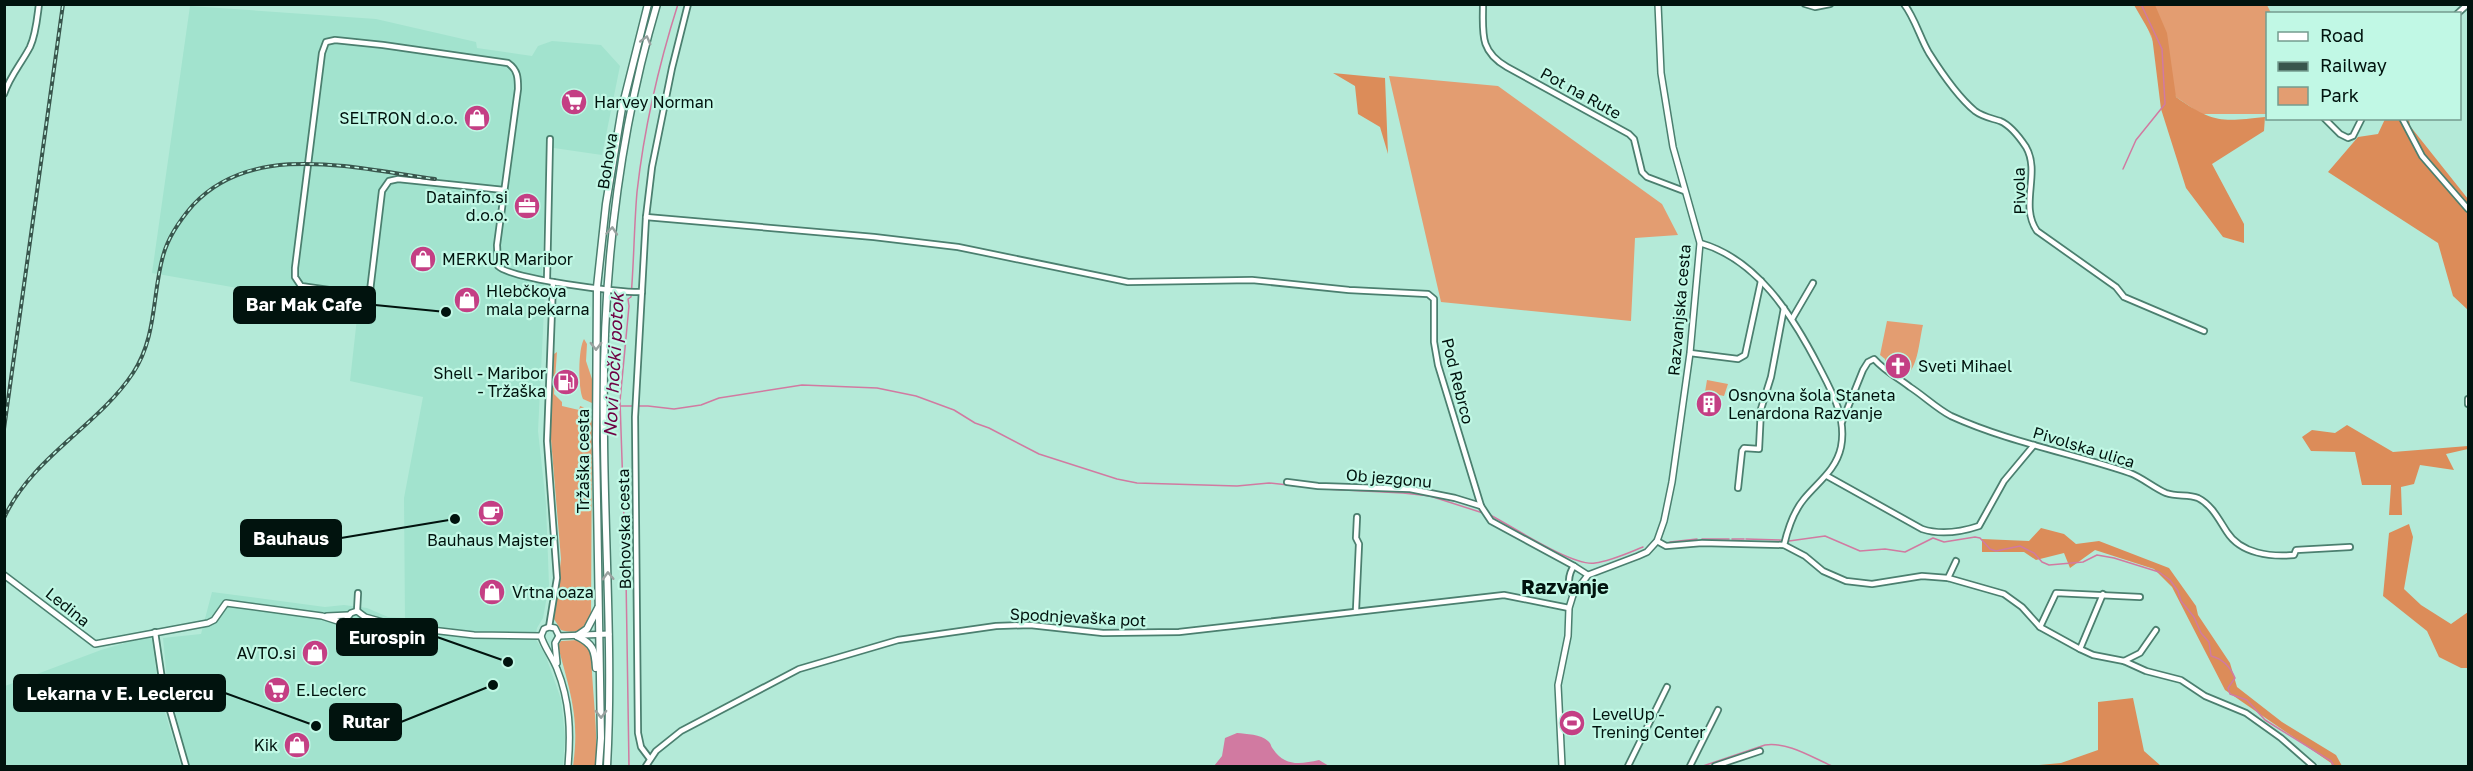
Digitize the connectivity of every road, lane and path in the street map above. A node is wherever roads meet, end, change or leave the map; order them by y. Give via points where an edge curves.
1 (39, 4) edge
2 (648, 4) edge
3 (657, 4) edge
4 (688, 4) edge
5 (1483, 4) edge
6 (1658, 4) edge
7 (1805, 4) edge
8 (1830, 4) edge
9 (1904, 4) edge
10 (4, 94) edge
11 (2326, 120) edge
12 (2361, 120) edge
13 (2403, 120) edge
14 (550, 139) dead end
15 (504, 190) junction
16 (1684, 191) junction
17 (2469, 209) edge
18 (646, 217) junction
19 (1700, 243) junction
20 (550, 281) junction
21 (1761, 281) junction
22 (1813, 283) dead end
23 (597, 287) junction
24 (607, 290) junction
25 (639, 292) junction
26 (1784, 308) junction
27 (1792, 319) junction
28 (2204, 332) dead end
29 (1690, 353) junction
30 (2469, 399) edge
31 (2469, 404) edge
32 (1842, 422) junction
33 (2034, 444) junction
34 (1827, 476) junction
35 (1287, 482) dead end
36 (1738, 488) dead end
37 (1483, 509) junction
38 (1357, 517) dead end
39 (1657, 542) junction
40 (1784, 544) junction
41 (2350, 547) dead end
42 (1956, 561) dead end
43 (1574, 566) junction
44 (1588, 574) junction
45 (4, 575) edge
46 (1948, 578) junction
47 (358, 592) dead end
48 (2103, 594) junction
49 (1573, 595) junction
50 (2140, 597) dead end
51 (598, 608) junction
52 (1569, 608) junction
53 (1356, 610) junction
54 (357, 611) junction
55 (348, 615) junction
56 (322, 616) junction
57 (364, 617) junction
58 (347, 624) junction
59 (396, 626) junction
60 (362, 627) junction
61 (549, 627) junction
62 (2040, 627) junction
63 (2157, 630) dead end
64 (155, 632) junction
65 (609, 634) junction
66 (599, 635) junction
67 (541, 636) junction
68 (559, 636) junction
69 (577, 636) junction
70 (555, 643) junction
71 (545, 644) junction
72 (2080, 649) junction
73 (2124, 661) junction
74 (558, 670) junction
75 (600, 679) junction
76 (1666, 687) dead end
77 (1718, 710) dead end
78 (1760, 751) dead end
79 (650, 759) junction
80 (186, 766) edge
81 (568, 766) edge
82 (599, 766) edge
83 (607, 766) edge
84 (646, 766) edge
85 (1562, 766) edge
86 (1629, 766) edge
87 (1690, 766) edge
88 (1716, 766) edge
89 (2313, 766) edge

1 - 10 street via 29,48
2 - 23 main road, Bohova via 622,108
24 -> 3 main road, Bohova via 623,142
4 - 18 street, Bohovska cesta via 654,156
5 - 16 street, Pot na Rute via 1484,40 1493,57 1629,134 1634,139 1642,172
6 - 16 street, Razvanjska cesta via 1661,73
7 - 8 street
9 - 28 street, Pivola via 1930,53 1965,101 1976,112 2013,130 2026,147 2032,162 2029,208 2037,231 2116,287 2124,297
11 - 12 street via 2348,138
13 - 17 street via 2422,156
14 - 20 street, Tržaška cesta
15 - 15 street via 518,89 518,76 512,66 383,45 326,42 295,268 301,286 363,294 370,291 382,191 389,181
15 - 20 street via 498,266 503,272
16 - 19 street, Razvanjska cesta
18 - 25 street, Bohovska cesta
18 - 37 street, Pod Rebrco via 958,247 1128,282 1252,280 1428,294 1434,299 1438,364
19 - 21 street via 1718,248
19 - 29 street, Razvanjska cesta
20 - 23 street
20 - 61 street, Tržaška cesta via 546,441 557,578
21 - 26 street
21 - 29 street via 1748,350 1742,358
22 - 27 street
23 - 24 street
23 -> 51 main road, Tržaška cesta
24 - 25 street
65 -> 24 main road, Tržaška cesta via 603,432
25 - 79 street, Bohovska cesta via 635,402 638,733 641,747
26 - 27 street
26 - 36 street via 1761,409 1759,449 1742,451
27 - 32 street via 1834,395
29 - 39 street, Razvanjska cesta via 1672,482
30 - 31 street
32 - 33 street, Pivolska ulica via 1863,370 1875,359 1893,377 1952,416
32 - 34 street via 1840,450
33 - 34 street via 2004,481 1979,526 1956,531 1938,533 1922,529
33 - 41 street, Pivolska ulica via 2131,474 2174,495 2201,500 2229,535 2260,553 2286,556 2294,555 2296,550
34 - 40 street via 1794,514
35 - 37 street, Ob jezgonu via 1410,489 1447,496
37 - 43 street via 1488,518
38 - 53 street
39 - 40 street via 1666,546
39 - 44 street via 1647,552
40 - 46 street via 1823,571 1846,581 1872,584 1922,576
42 - 46 street
43 - 44 street
43 - 49 street via 1569,575
44 - 49 street
45 - 64 street, Ledina via 91,643 103,644
46 - 62 street via 2004,594
47 - 54 street
48 - 50 street
48 - 62 street via 2055,593
48 - 72 street
49 - 52 street
51 - 66 main road, Tržaška cesta
51 - 69 main road via 587,629
52 - 53 street, Spodnjevaška pot via 1504,595
52 - 85 street via 1558,685
53 - 79 street, Spodnjevaška pot via 1179,632 1103,633 1030,625 898,640 799,669 681,731
54 - 55 street
54 - 57 street
55 - 56 street
55 - 58 street
56 - 58 street
56 - 64 street via 226,603 208,623
57 - 59 street
57 - 60 street
58 - 60 street via 354,630
59 - 60 street
59 - 67 street via 474,635
61 - 67 street via 544,628
61 - 68 street via 555,628
62 - 72 street
63 - 73 street via 2140,653
64 - 80 street via 165,694
65 - 66 street
65 - 83 main road, Tržaška cesta
66 - 69 street
66 - 75 main road, Tržaška cesta
67 - 71 street
68 - 69 street
68 - 70 street
69 - 75 main road via 595,650
70 - 71 street
70 - 74 street
71 - 74 street
72 - 73 street
73 - 89 street via 2181,680 2205,696 2246,713
74 - 81 street via 570,721
75 -> 82 main road, Tržaška cesta
76 - 86 street
77 - 87 street
78 - 88 street
79 - 84 street

